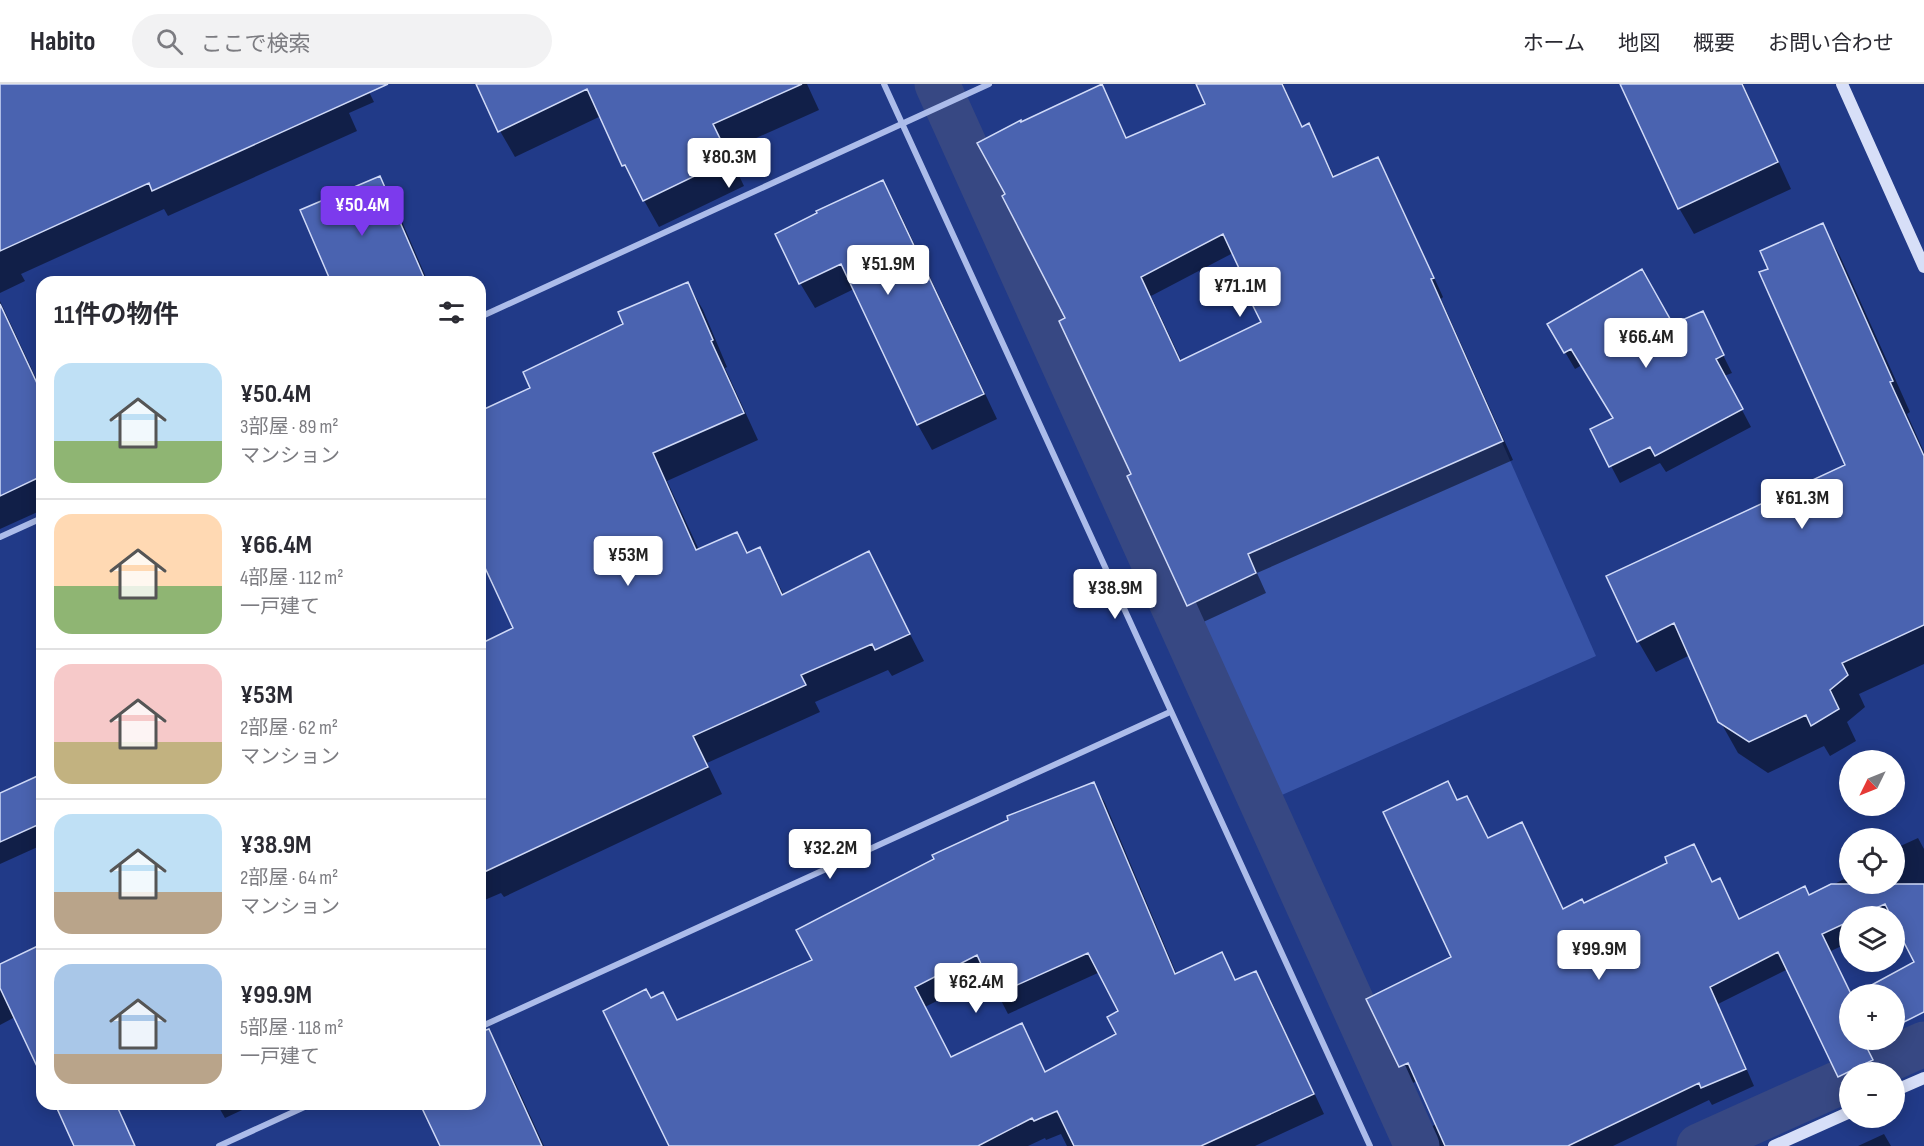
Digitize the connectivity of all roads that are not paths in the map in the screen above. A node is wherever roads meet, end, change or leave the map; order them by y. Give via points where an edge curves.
1 (884, 84) edge
2 (988, 84) edge
3 (1842, 84) edge
4 (902, 123) junction
5 (1924, 267) edge
6 (486, 314) edge
7 (36, 521) edge
8 (0, 537) edge
9 (1170, 712) junction
10 (486, 1024) edge
11 (1924, 1078) edge
12 (1905, 1086) edge
13 (298, 1110) edge
14 (1839, 1117) edge
15 (219, 1146) edge
16 (1370, 1146) edge
17 (1774, 1146) edge

1 - 4 street
2 - 4 street
3 - 5 street
4 - 6 street
4 - 9 street
7 - 8 street
9 - 10 street
9 - 16 street
11 - 12 street
13 - 15 street
14 - 17 street

